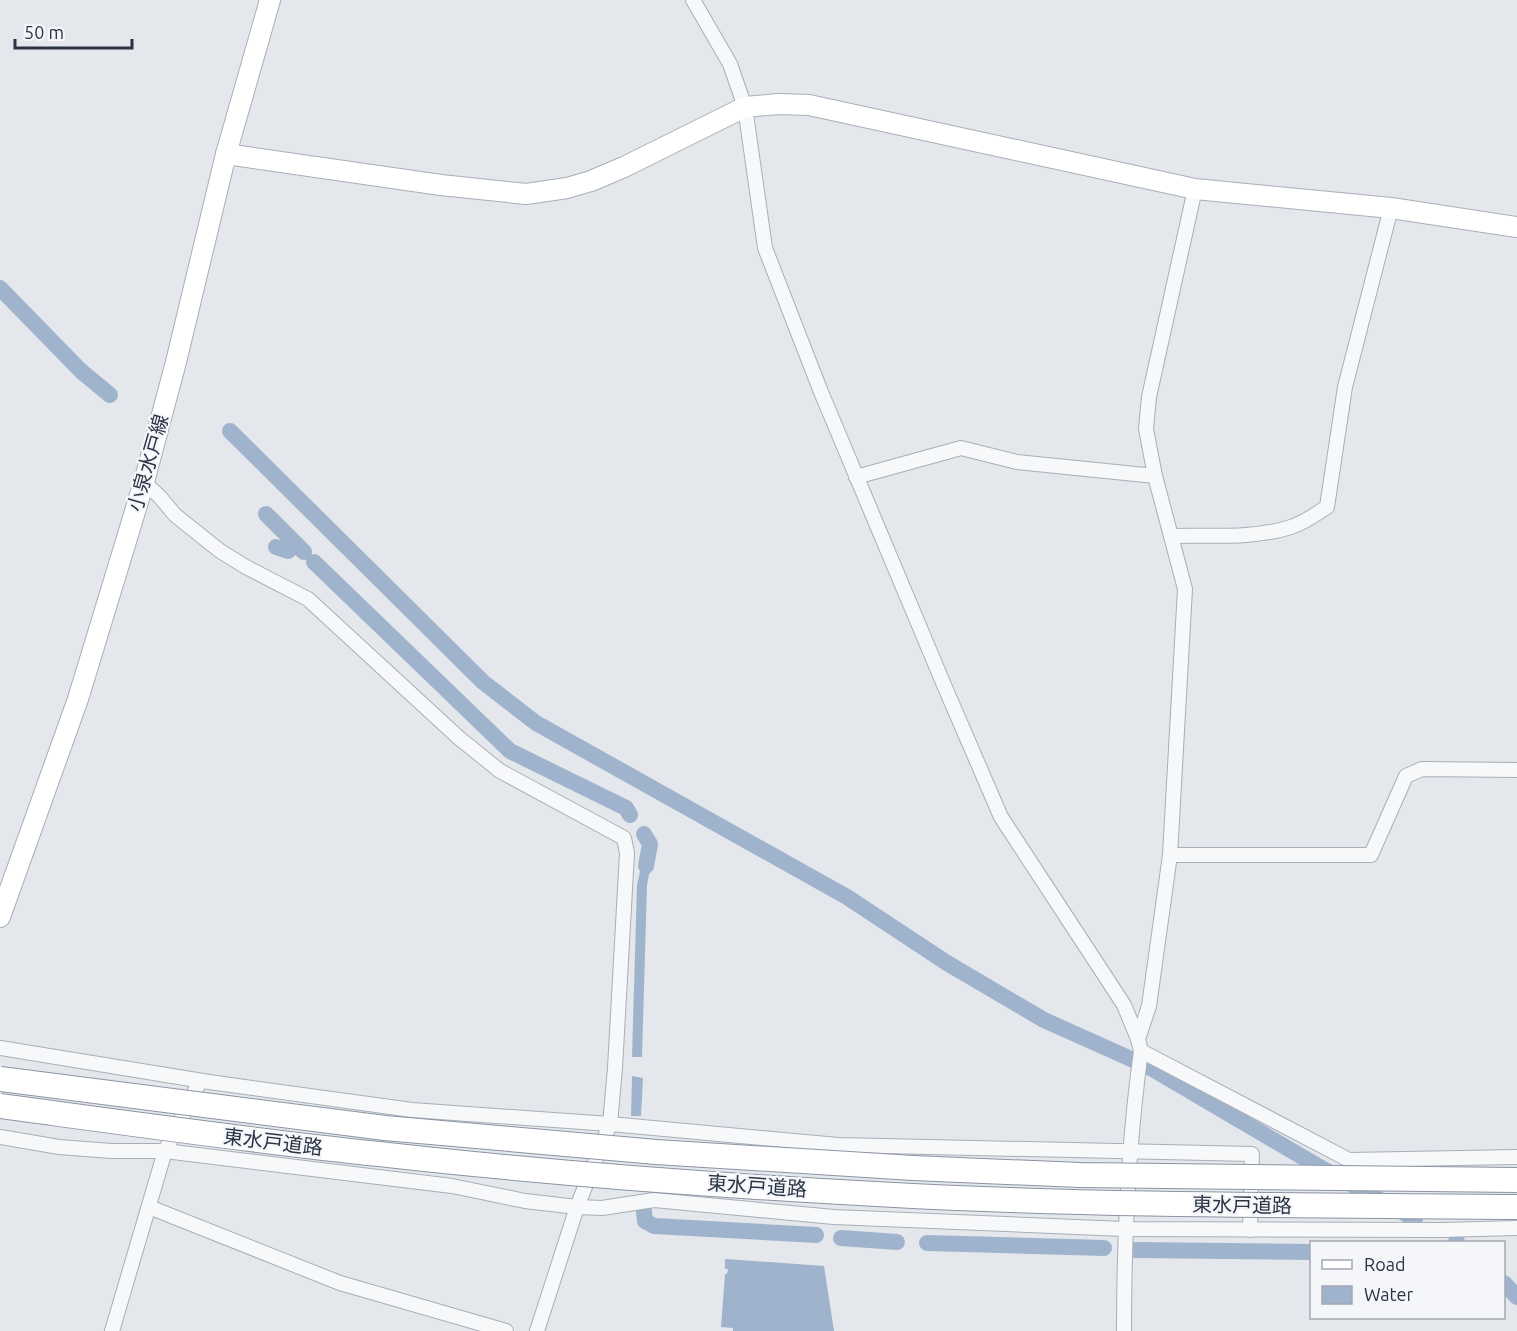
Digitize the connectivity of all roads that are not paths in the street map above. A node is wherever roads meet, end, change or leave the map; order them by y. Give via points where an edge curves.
1 (270, 0) edge
2 (693, 0) edge
3 (745, 107) junction
4 (226, 154) junction
5 (1195, 189) junction
6 (1391, 207) junction
7 (1517, 227) edge
8 (1155, 476) junction
9 (856, 477) junction
10 (144, 482) junction
11 (1172, 537) junction
12 (1517, 770) edge
13 (1170, 855) junction
14 (0, 917) edge
15 (0, 1048) edge
16 (1140, 1048) junction
17 (0, 1079) edge
18 (200, 1081) junction
19 (0, 1106) edge
20 (610, 1124) junction
21 (0, 1137) edge
22 (165, 1151) junction
23 (1129, 1152) junction
24 (1478, 1157) junction
25 (1517, 1157) edge
26 (1517, 1180) edge
27 (149, 1207) junction
28 (578, 1207) junction
29 (1517, 1207) edge
30 (1517, 1228) edge
31 (1125, 1229) junction
32 (1486, 1229) junction
33 (1250, 1230) junction
34 (112, 1331) edge
35 (506, 1331) edge
36 (537, 1331) edge
37 (1124, 1331) edge

1 - 4 street, 小泉水戸線
2 - 3 street via 730,64
3 - 4 street via 591,181 526,194
3 - 5 street via 809,105
3 - 9 street via 765,248
4 - 10 street, 小泉水戸線
5 - 6 street
5 - 8 street via 1149,397 1146,429
6 - 7 street
6 - 11 street via 1345,387 1327,507 1293,526 1274,531
8 - 9 street via 1017,462 961,448
8 - 11 street
9 - 16 street via 1001,818 1124,1005
10 - 14 street, 小泉水戸線 via 78,699
10 - 20 street via 175,515 220,551 308,599 500,771 624,838 627,853
11 - 13 street via 1185,589
12 - 13 street via 1422,769 1406,776 1371,855
13 - 16 street
15 - 18 street
16 - 23 street
16 - 24 street via 1349,1160
17 - 26 highway, 東水戸道路, bridge via 385,1128 656,1152 1080,1175
18 - 20 street via 412,1110
18 - 22 street
19 - 29 highway, 東水戸道路, bridge via 382,1155 655,1179 913,1196
20 - 23 street via 838,1145
20 - 28 street
21 - 22 street via 112,1151
22 - 27 street
22 - 28 street via 452,1186
23 - 31 street
23 - 33 street via 1252,1154
24 - 25 street
24 - 32 street
27 - 34 street
27 - 35 street via 340,1283
28 - 31 street via 602,1208 654,1200 834,1217
28 - 36 street
30 - 32 street
31 - 33 street
31 - 37 street
32 - 33 street

